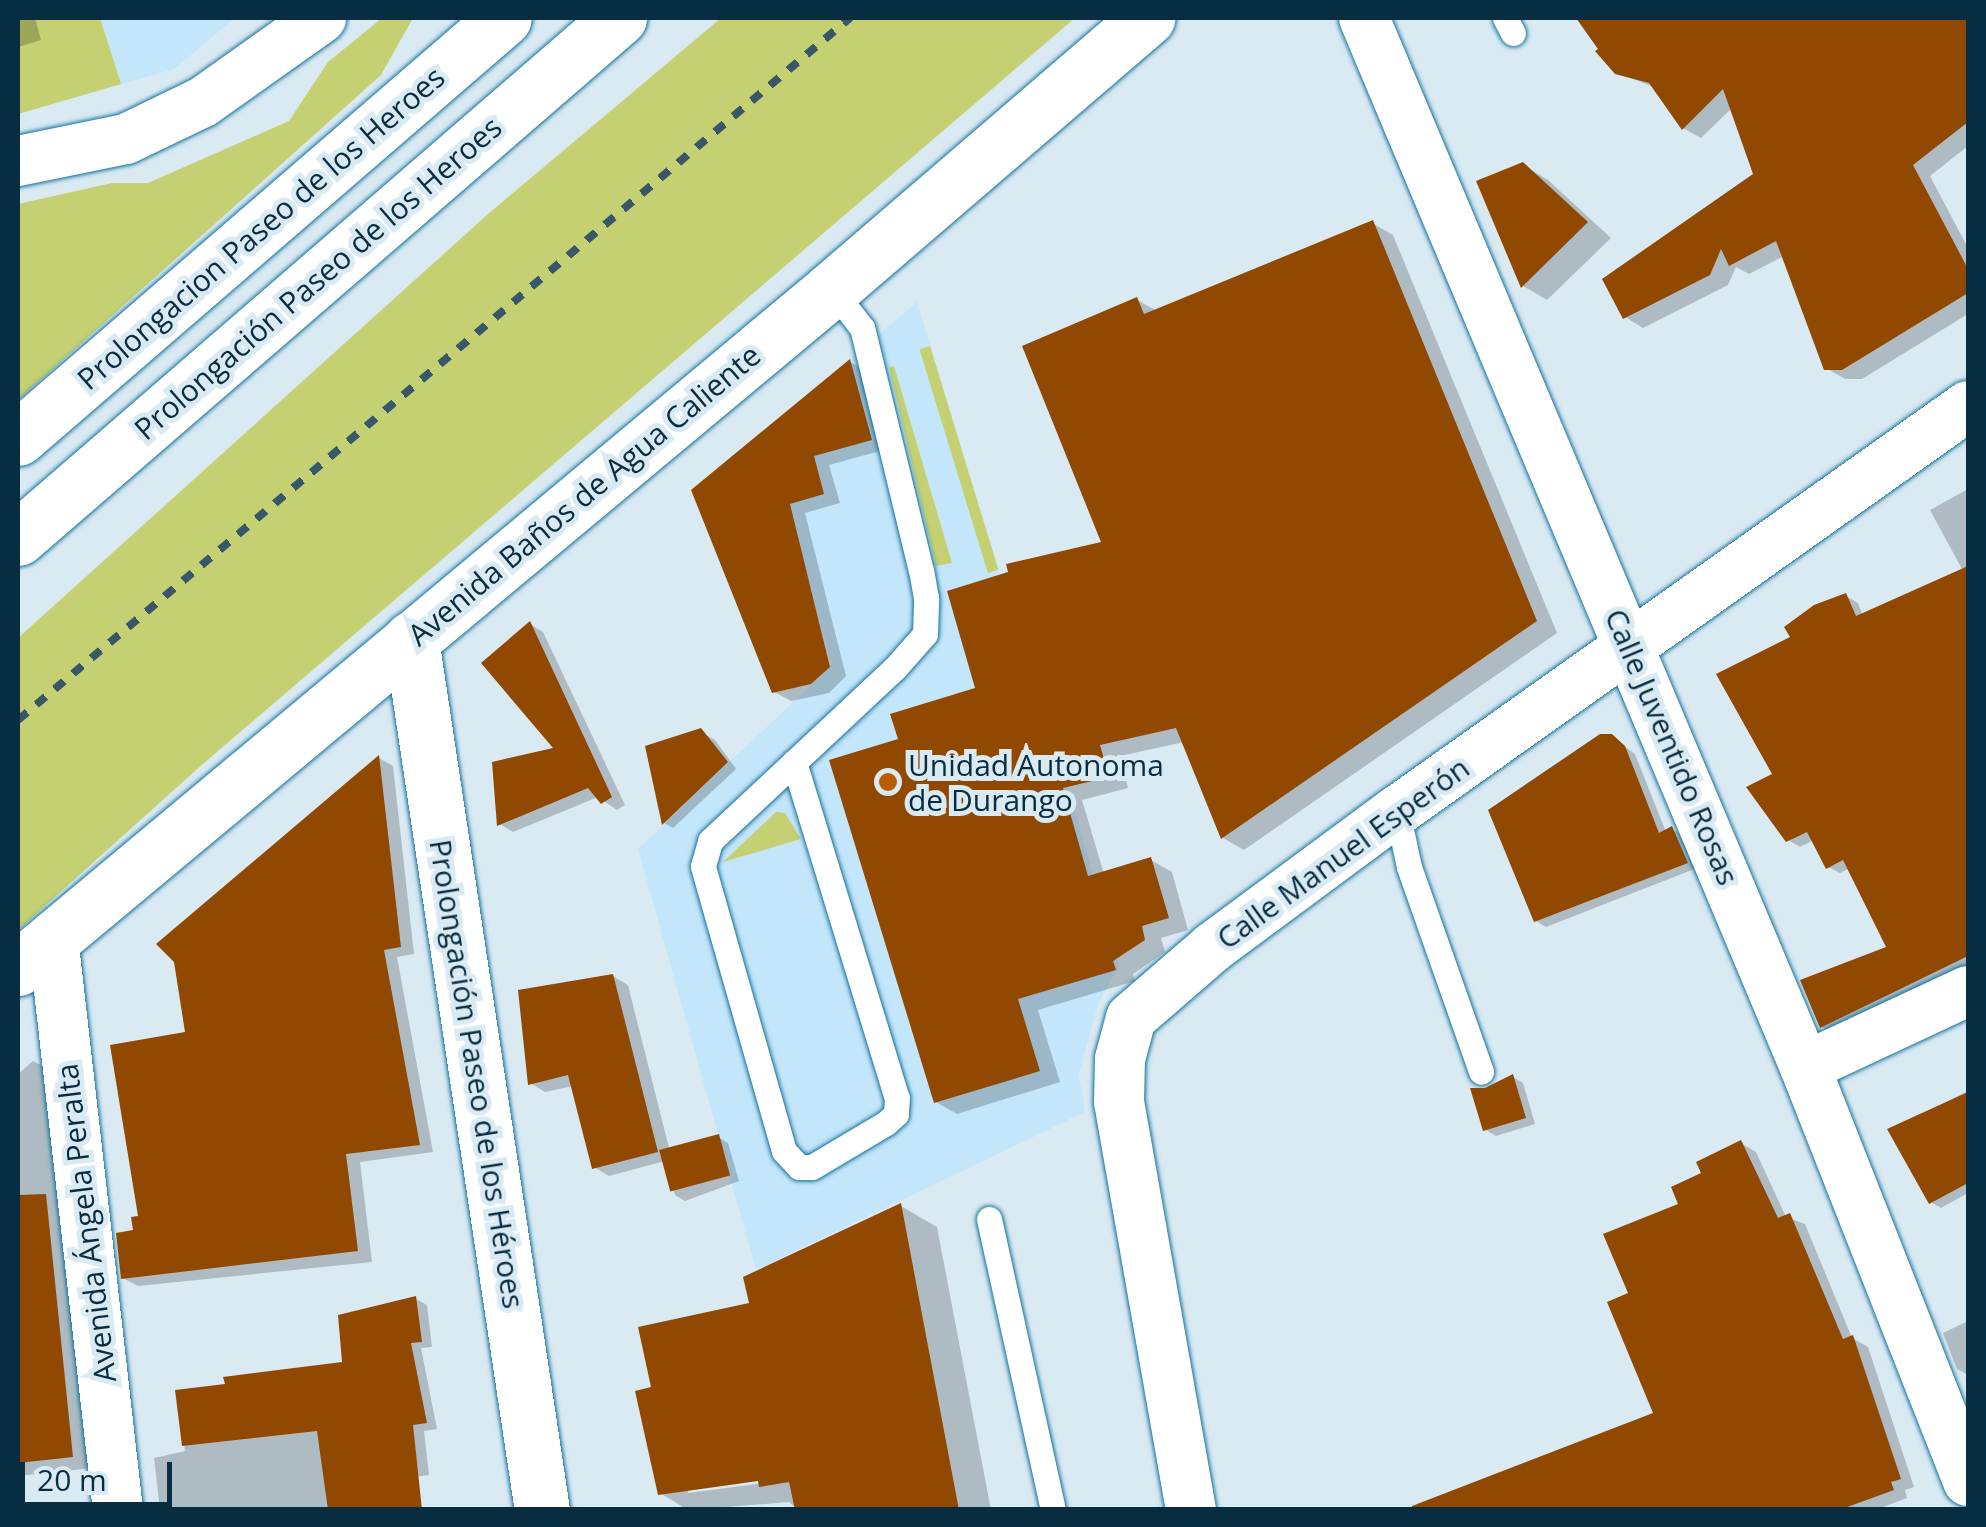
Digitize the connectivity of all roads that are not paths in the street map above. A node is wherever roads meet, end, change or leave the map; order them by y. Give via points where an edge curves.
1 (321, 18) edge
2 (504, 18) edge
3 (618, 18) edge
4 (1147, 18) edge
5 (1364, 18) edge
6 (18, 161) edge
7 (832, 289) junction
8 (1968, 406) edge
9 (18, 438) edge
10 (18, 538) edge
11 (411, 639) junction
12 (1631, 649) junction
13 (794, 762) junction
14 (1397, 811) junction
15 (35, 952) edge
16 (1968, 991) edge
17 (1805, 1067) junction
18 (1480, 1072) dead end
19 (989, 1219) dead end
20 (1968, 1481) edge
21 (1968, 1502) edge
22 (118, 1510) edge
23 (542, 1510) edge
24 (1053, 1510) edge
25 (1190, 1510) edge
26 (1947, 1510) edge

1 - 6 street via 202,102 126,139
2 - 9 street, Prolongacion Paseo de los Heroes
3 - 10 street, Prolongación Paseo de los Heroes
4 - 7 street, Avenida Baños de Agua Caliente
5 - 12 street, Calle Juventido Rosas
7 - 11 street, Avenida Baños de Agua Caliente
7 - 13 lane via 862,328 928,618 914,650
8 - 12 street, Calle Manuel Esperón
11 - 15 street, Avenida Baños de Agua Caliente
11 - 23 street, Prolongación Paseo de los Héroes
12 - 14 street, Calle Manuel Esperón
12 - 17 street, Calle Juventido Rosas
13 - 13 lane via 710,841 703,866 784,1151 799,1167 812,1167 886,1124 896,1114 896,1098
14 - 18 lane via 1409,867
14 - 25 street, Calle Manuel Esperón via 1213,947 1131,1018 1118,1102
15 - 22 street, Avenida Ángela Peralta
16 - 17 street
17 - 20 street, Calle Juventido Rosas
19 - 24 lane
21 - 26 street

